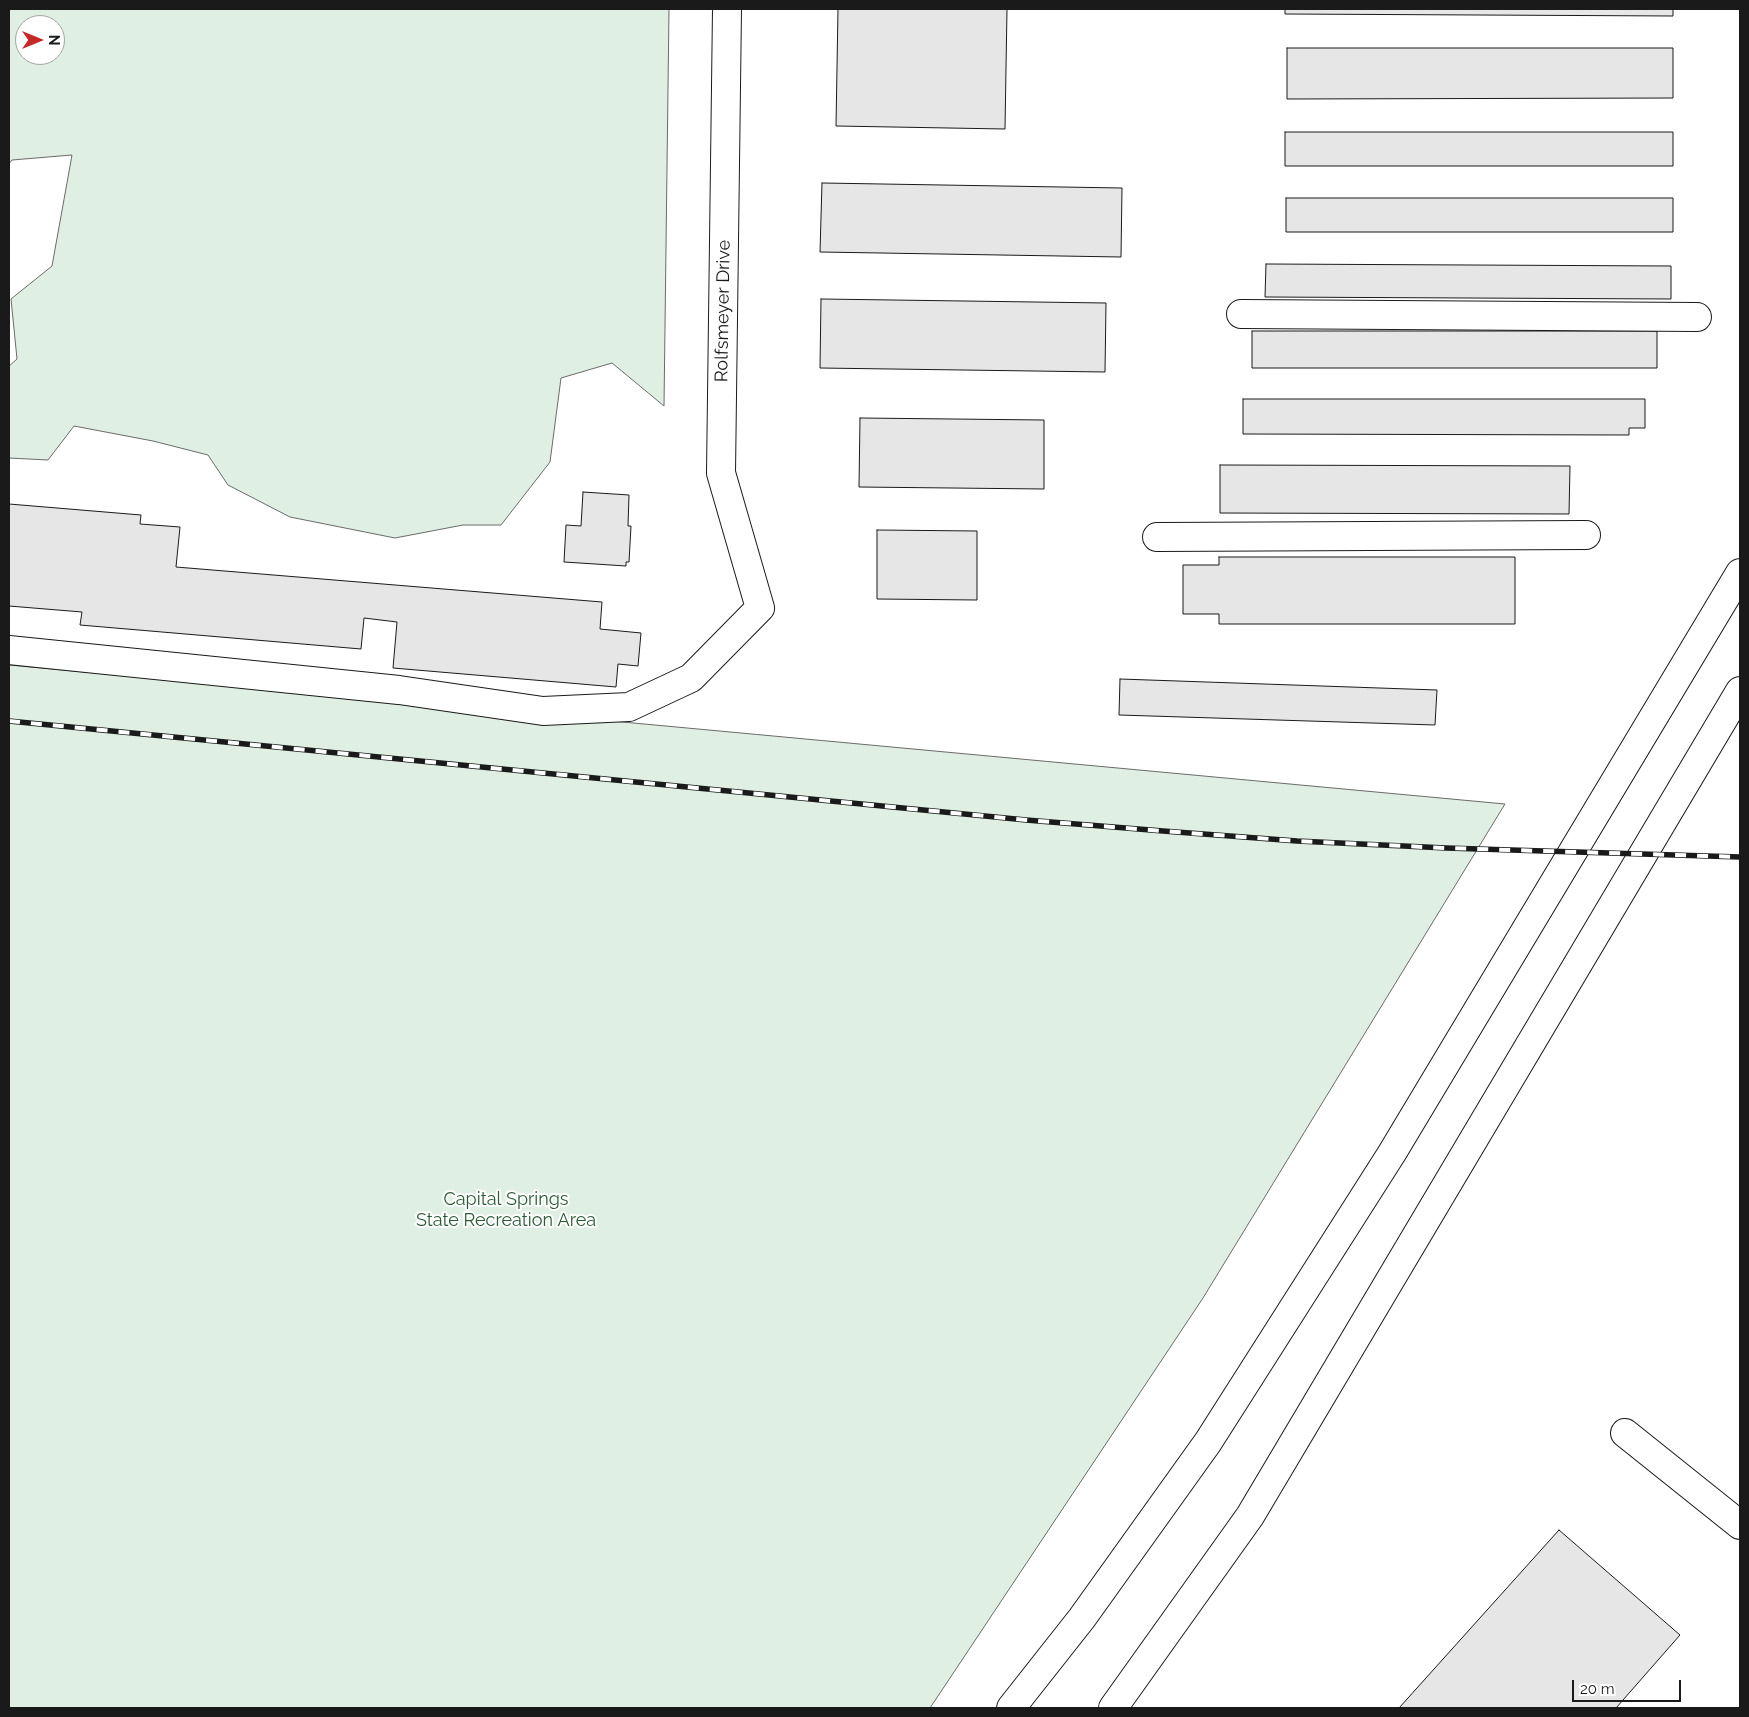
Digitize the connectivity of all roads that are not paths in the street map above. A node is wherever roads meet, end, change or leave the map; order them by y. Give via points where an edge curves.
1 (727, 9) edge
2 (1241, 314) dead end
3 (1698, 317) dead end
4 (1586, 535) dead end
5 (1157, 538) dead end
6 (1740, 573) edge
7 (9, 650) edge
8 (1740, 691) edge
9 (1625, 1433) dead end
10 (1740, 1525) edge
11 (1011, 1708) edge
12 (1113, 1708) edge

1 - 7 main road, Rolfsmeyer Drive via 721,473 760,608 691,678 629,707 543,711 399,690
2 - 3 main road
4 - 5 main road
6 - 11 main road via 1392,1153 1208,1442 1082,1618
8 - 12 main road via 1250,1516
9 - 10 main road

